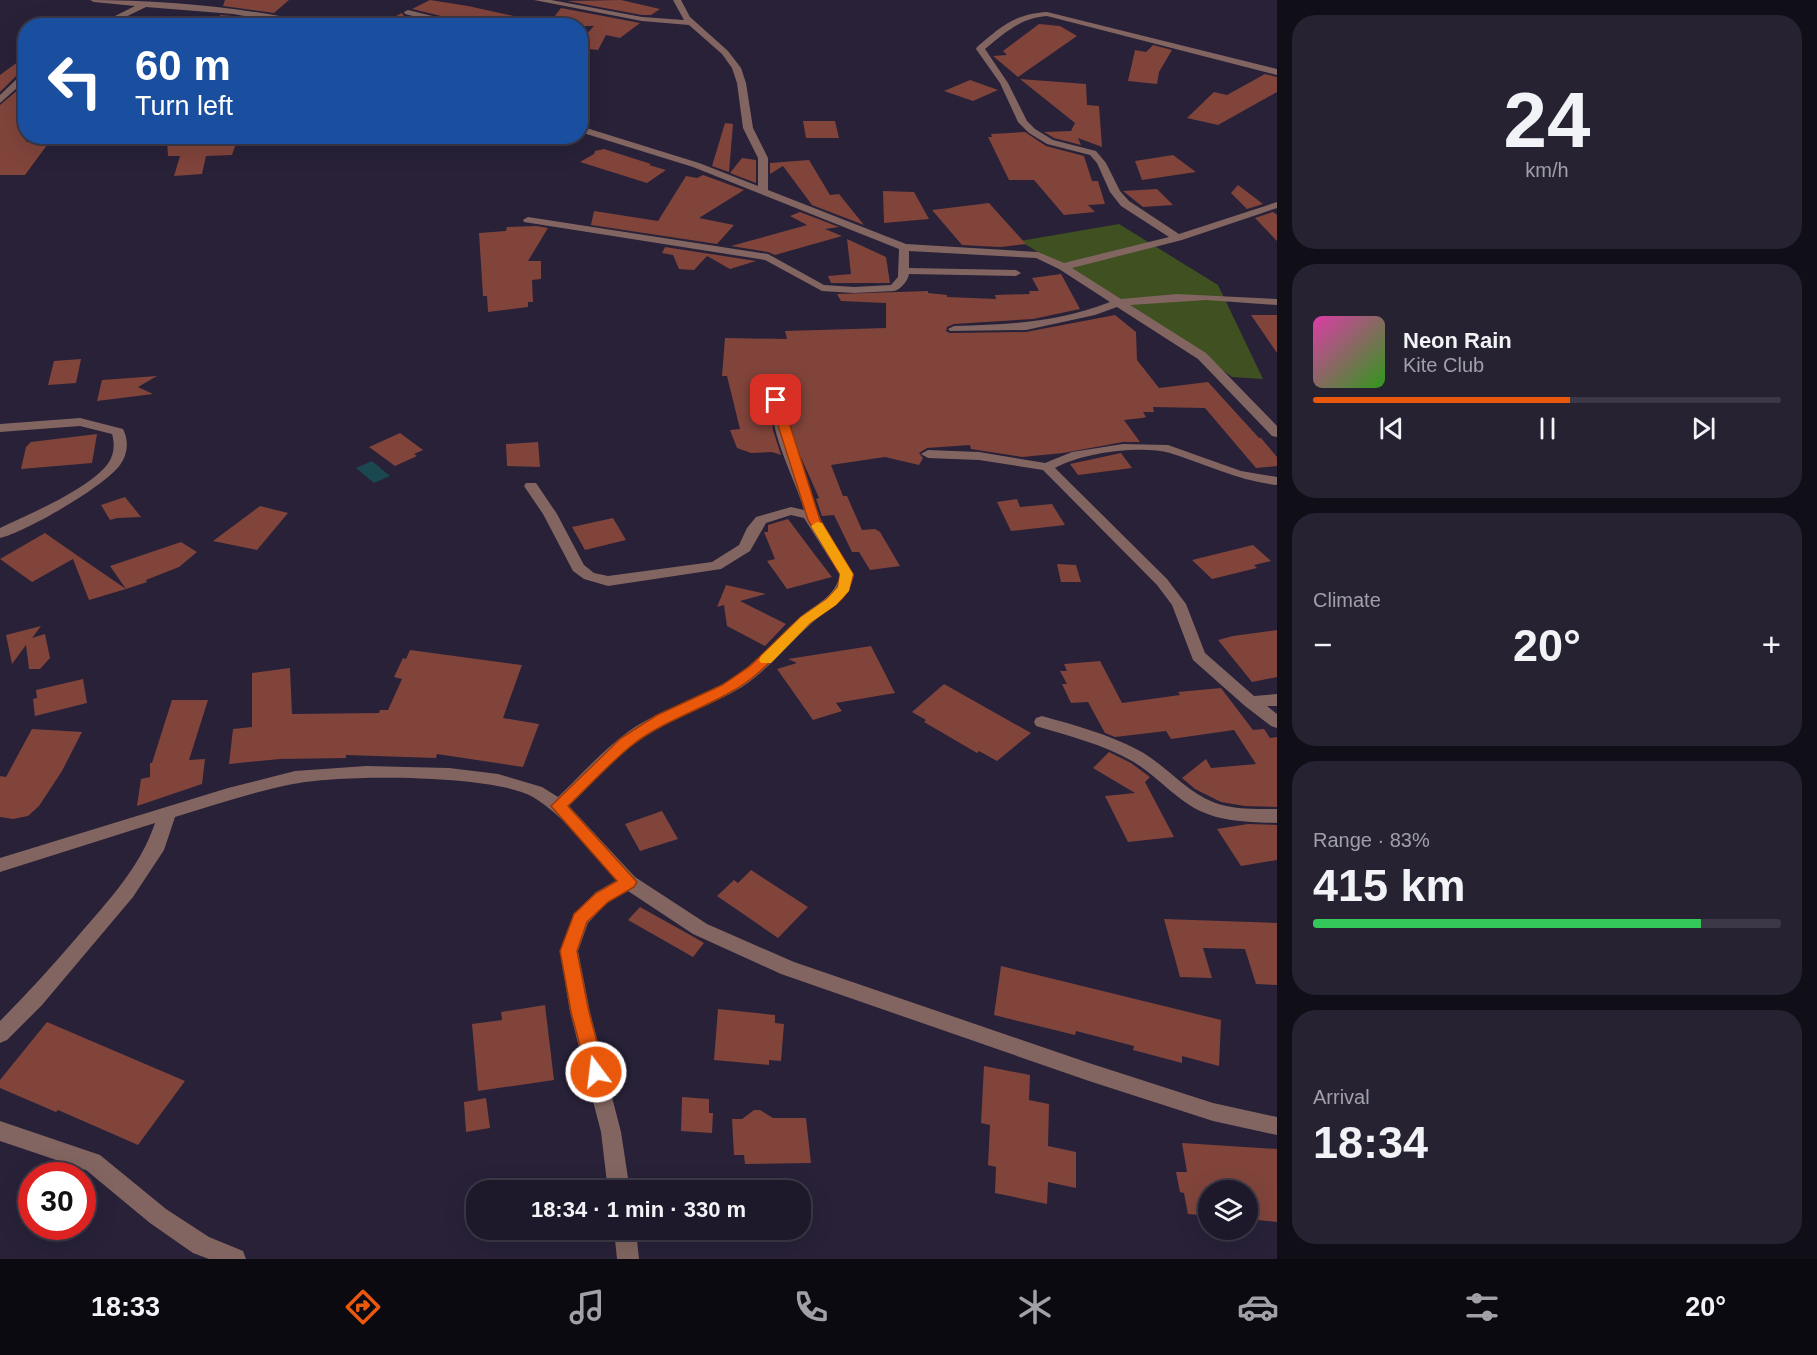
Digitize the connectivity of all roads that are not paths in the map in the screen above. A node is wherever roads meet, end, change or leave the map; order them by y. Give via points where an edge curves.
1 (94, 0) edge
2 (538, 0) edge
3 (677, 0) edge
4 (146, 4) edge
5 (408, 12) dead end
6 (116, 18) edge
7 (281, 18) edge
8 (431, 18) edge
9 (688, 22) junction
10 (1277, 72) edge
11 (18, 83) edge
12 (0, 100) edge
13 (588, 131) edge
14 (763, 190) junction
15 (1277, 205) edge
16 (528, 220) dead end
17 (1178, 238) junction
18 (904, 247) junction
19 (1063, 267) junction
20 (903, 271) junction
21 (1016, 273) dead end
22 (1277, 302) edge
23 (1117, 303) junction
24 (954, 329) dead end
25 (781, 380) dead end
26 (0, 428) edge
27 (1277, 433) edge
28 (928, 454) dead end
29 (1047, 467) junction
30 (1277, 481) edge
31 (531, 486) dead end
32 (814, 520) junction
33 (0, 534) edge
34 (1277, 700) edge
35 (1251, 702) junction
36 (1042, 722) dead end
37 (1277, 722) edge
38 (559, 806) junction
39 (167, 814) junction
40 (1277, 816) edge
41 (0, 865) edge
42 (629, 882) junction
43 (0, 1034) edge
44 (1277, 1126) edge
45 (0, 1131) edge
46 (618, 1180) edge
47 (626, 1240) edge
48 (235, 1259) edge
49 (628, 1259) edge

1 - 4 street
2 - 9 street via 642,19
3 - 9 street
4 - 6 street
4 - 7 street
5 - 8 street
9 - 14 street via 733,61 747,125 763,159
10 - 17 street via 1047,14 1013,22 980,49 1004,83 1027,127 1050,142 1093,153 1117,195
11 - 12 street
13 - 14 street
14 - 18 street
15 - 17 street
16 - 20 street via 768,257 822,288 894,288 903,278
17 - 19 street
18 - 19 street via 1038,255
18 - 20 street
19 - 23 street
20 - 21 street
22 - 23 street via 1206,297
23 - 24 street via 1091,313 1026,327
23 - 27 street via 1202,356
25 - 32 street via 778,410
26 - 33 street via 80,422 118,432 120,453 98,480
28 - 29 street via 979,456
29 - 30 street via 1057,460 1085,454 1147,447 1169,449 1255,480
29 - 35 street via 1162,582 1179,604 1198,656
31 - 32 street via 578,568 608,581 716,566 745,548 761,520 791,512 809,515
32 - 38 street via 847,574 844,588 832,602 806,620 755,670 626,742
34 - 35 street
35 - 37 street
36 - 40 street via 1140,758 1214,810
38 - 39 street via 536,790 498,780 449,774 366,772 295,777
38 - 42 street
39 - 41 street
39 - 43 street via 155,850 126,892
42 - 44 street via 700,929 788,968 1123,1083 1213,1112
42 - 46 street via 602,897 580,919 569,951
45 - 48 street via 93,1162 158,1216 201,1245
47 - 49 street

